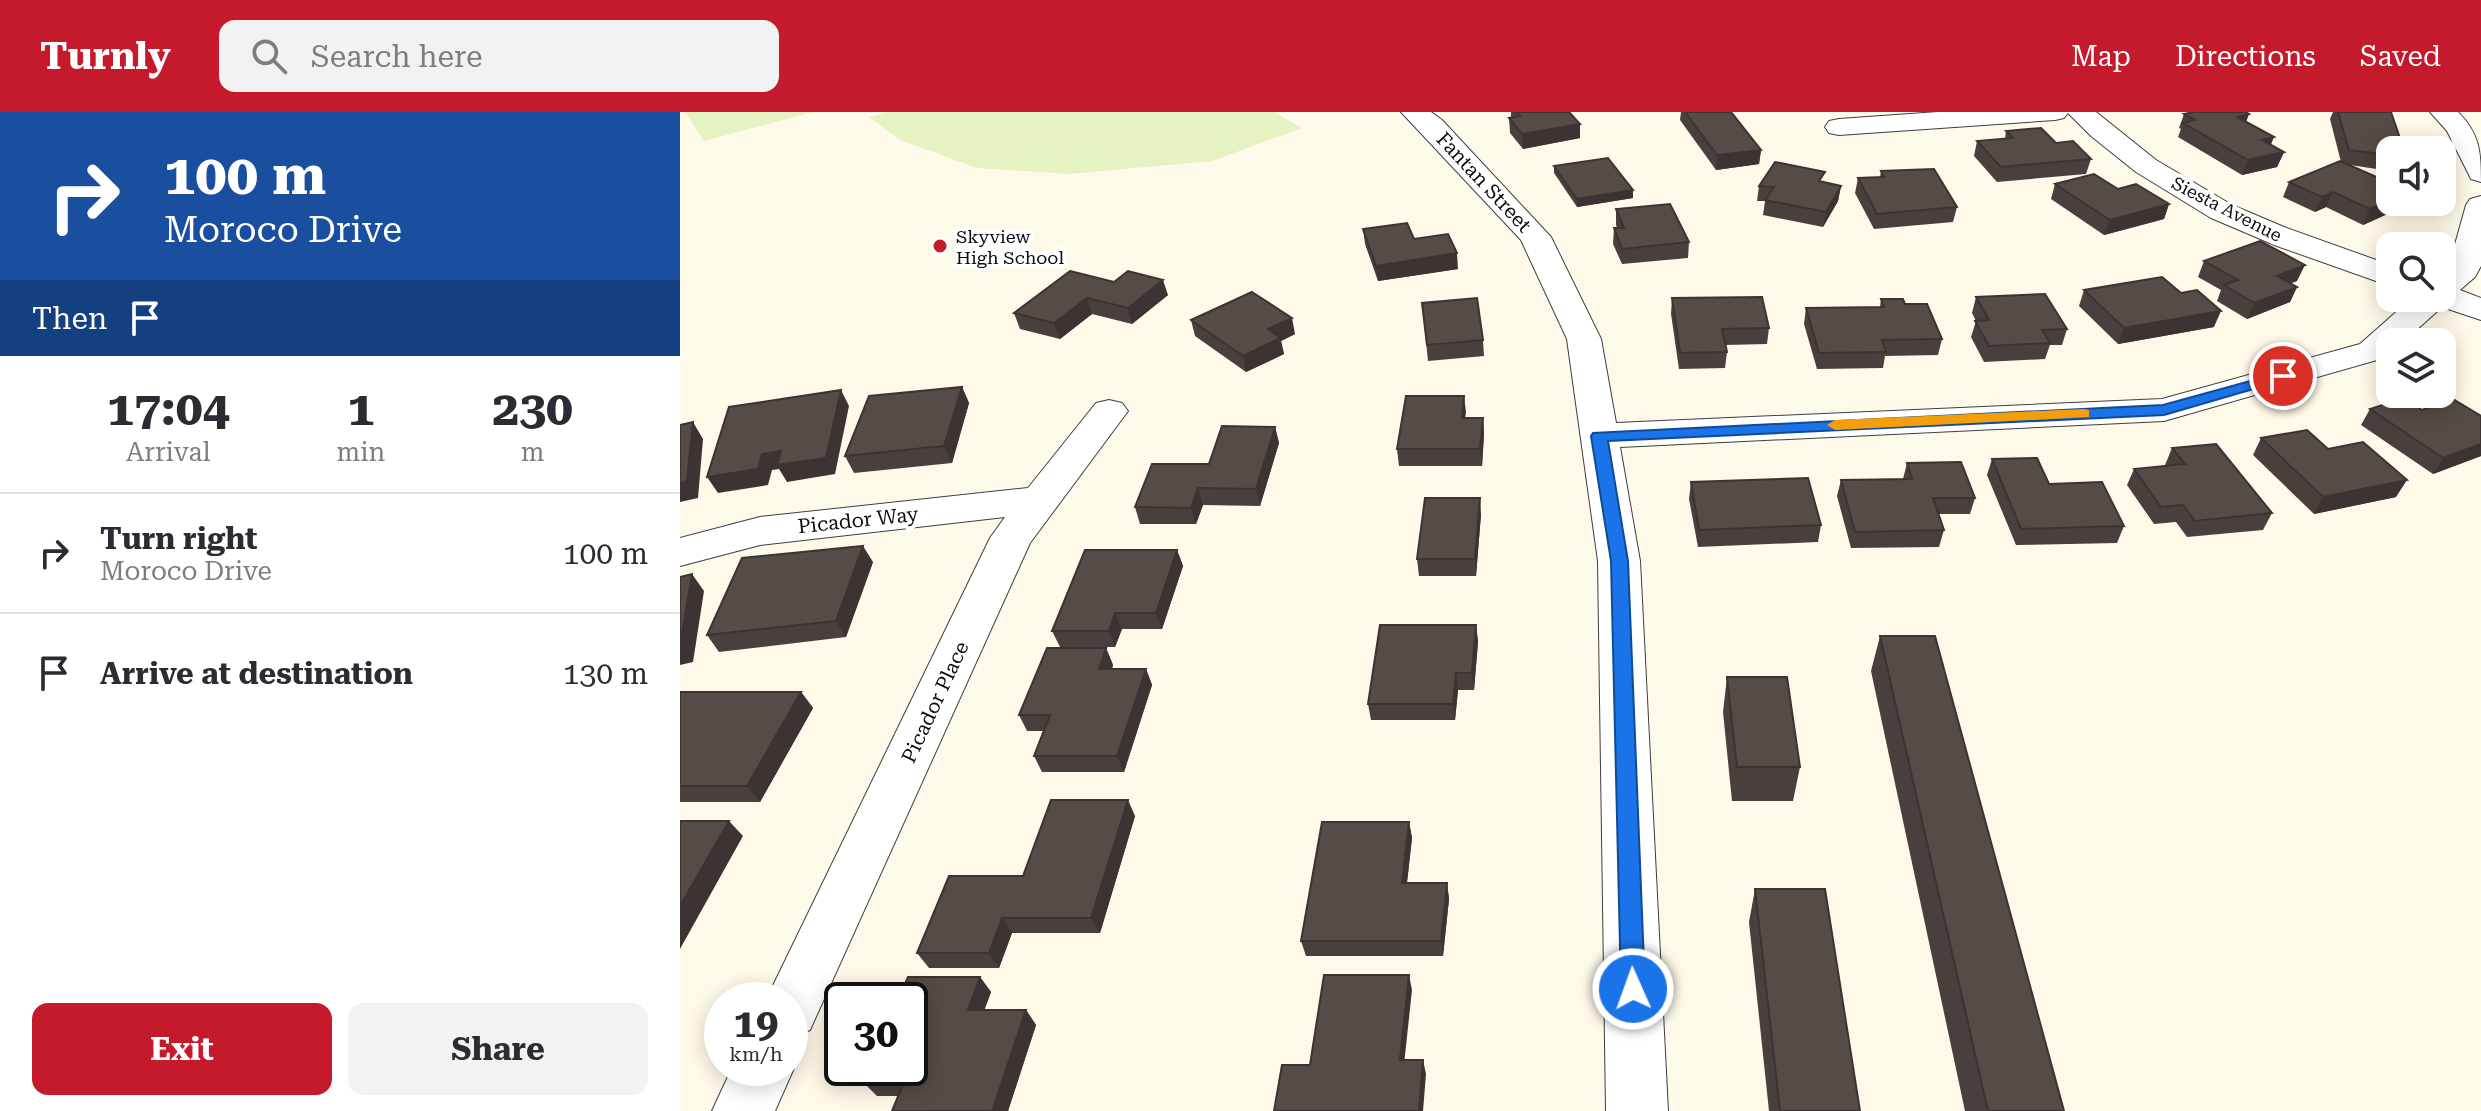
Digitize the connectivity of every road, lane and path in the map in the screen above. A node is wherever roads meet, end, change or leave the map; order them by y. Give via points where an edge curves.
1 (1414, 112) edge
2 (2055, 112) edge
3 (2080, 112) edge
4 (2443, 112) edge
5 (1839, 127) dead end
6 (2481, 173) edge
7 (2481, 205) edge
8 (2376, 271) edge
9 (2456, 278) edge
10 (2456, 298) edge
11 (2481, 310) edge
12 (2416, 312) edge
13 (1109, 411) dead end
14 (1599, 436) junction
15 (1038, 500) junction
16 (680, 552) edge
17 (804, 982) edge
18 (755, 1086) edge
19 (743, 1111) edge
20 (1637, 1111) edge

1 - 14 street, Fantan Street via 1535,237 1584,339
2 - 5 street
3 - 8 street, Siesta Avenue via 2162,176 2216,206 2270,233
4 - 6 street via 2459,128
7 - 9 street via 2464,270
10 - 11 street
12 - 14 street via 2372,351 2164,410
13 - 15 street, Picador Place
14 - 20 street, Fantan Street via 1619,561
15 - 16 street, Picador Way via 760,531
15 - 17 street, Picador Place via 1011,538
18 - 19 street

